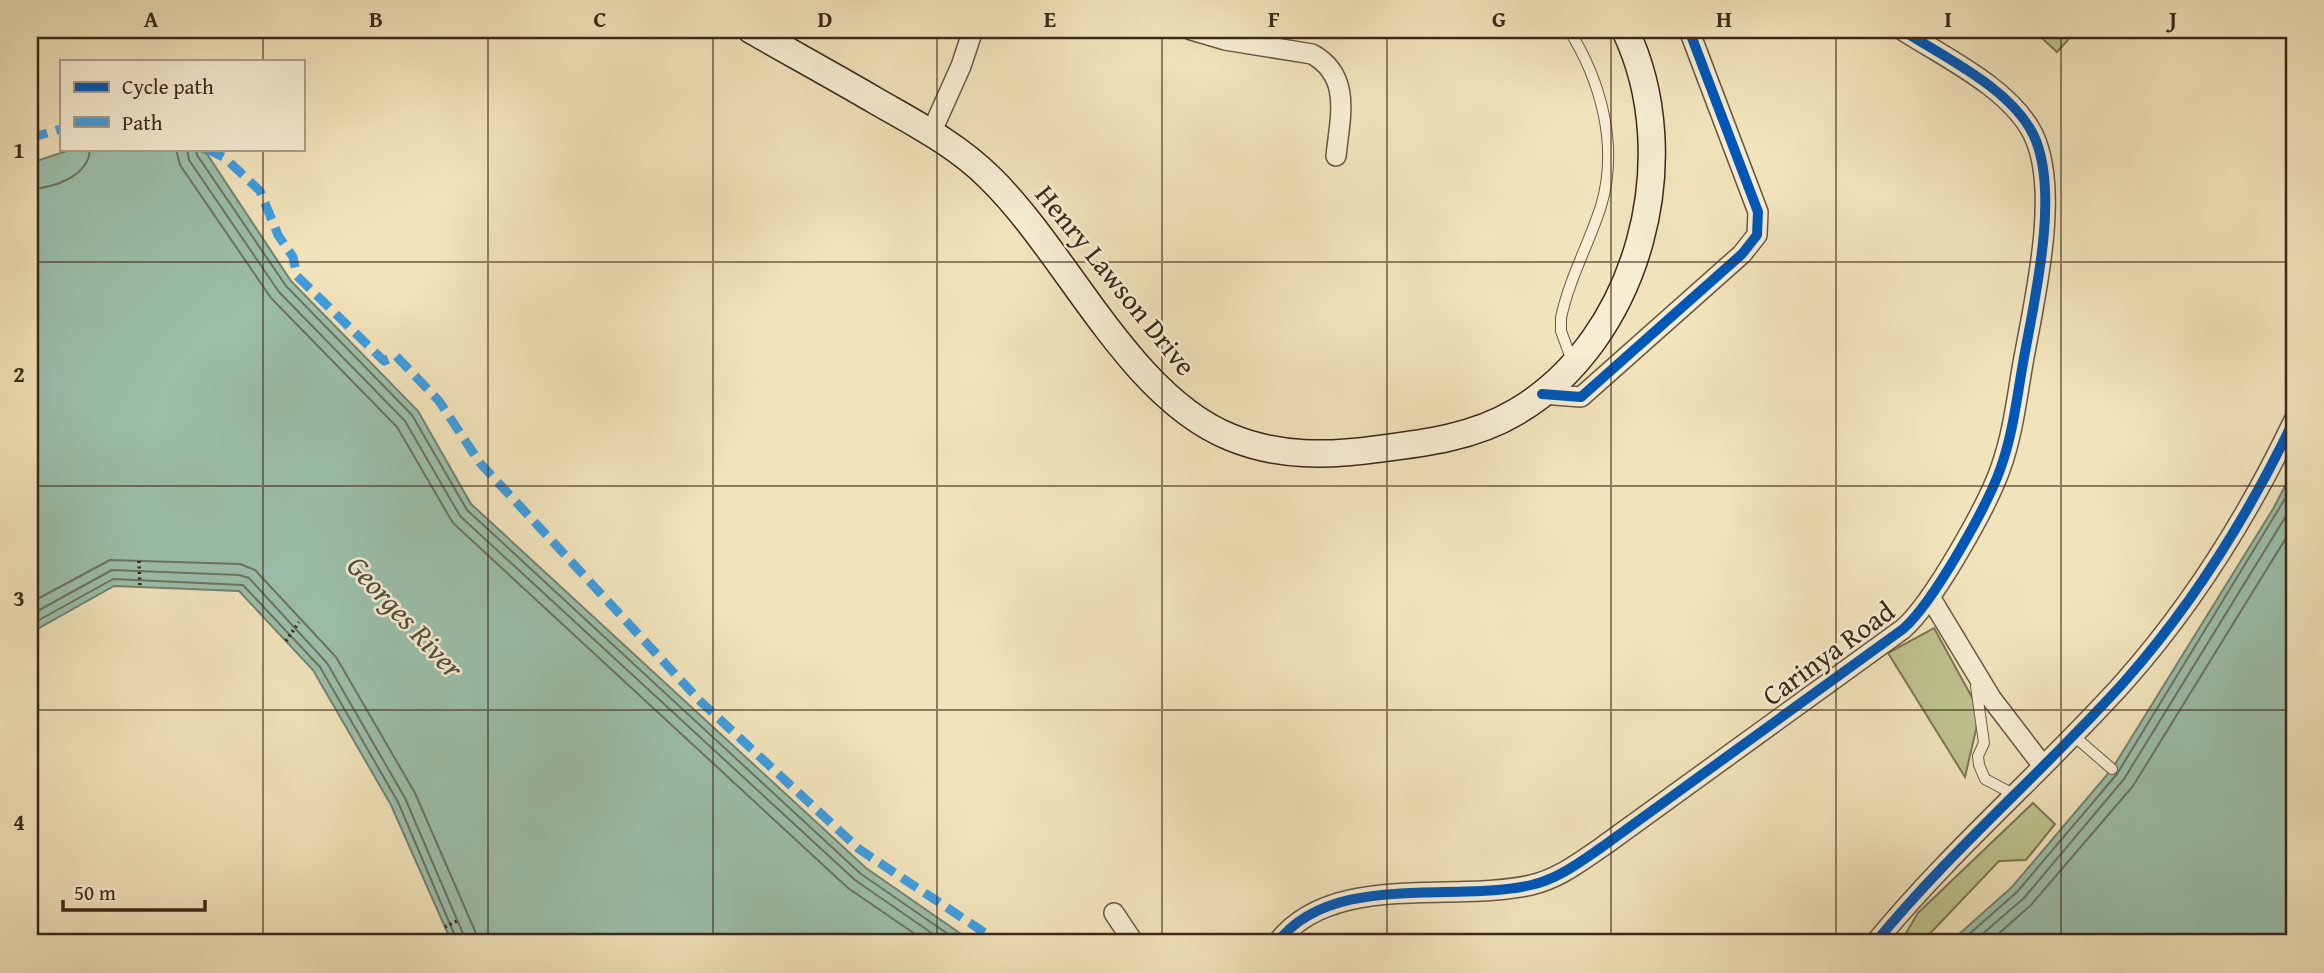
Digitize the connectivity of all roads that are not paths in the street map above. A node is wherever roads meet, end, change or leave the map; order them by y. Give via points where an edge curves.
1 (751, 30) edge
2 (973, 30) edge
3 (1191, 30) edge
4 (1569, 30) edge
5 (1689, 30) edge
6 (1902, 30) edge
7 (1628, 31) edge
8 (931, 133) junction
9 (1336, 156) dead end
10 (1574, 365) junction
11 (1542, 394) junction
12 (2294, 420) edge
13 (1930, 597) junction
14 (1968, 659) junction
15 (2074, 736) junction
16 (2043, 766) junction
17 (2112, 769) dead end
18 (2012, 793) junction
19 (1114, 913) dead end
20 (1134, 943) edge
21 (1277, 943) edge
22 (1875, 943) edge

1 - 8 main road, Henry Lawson Drive
2 - 8 street
3 - 9 street via 1324,60 1342,95
4 - 10 lane via 1596,83 1607,135 1601,206 1561,318
5 - 11 street via 1758,212 1757,235 1742,254 1581,397
6 - 13 street, Carinya Road via 2019,111 2034,136 2045,179 2035,292 2006,449 1988,498
7 - 10 main road, Henry Lawson Drive via 1650,124 1646,216 1633,263 1614,304
8 - 11 main road, Henry Lawson Drive via 978,166 1006,194 1151,379 1197,420 1228,436 1301,454 1391,448 1479,429 1517,412
10 - 11 main road, Henry Lawson Drive
12 - 15 street via 2212,568 2170,627
13 - 14 street, Carinya Road
13 - 21 street, Carinya Road via 1903,629 1556,876 1506,889 1390,894 1350,901 1297,921
14 - 16 street, Carinya Road
14 - 18 lane via 1979,698 1984,743 1979,765 1985,779
15 - 16 street
15 - 17 lane
16 - 18 street
18 - 22 street
19 - 20 street

